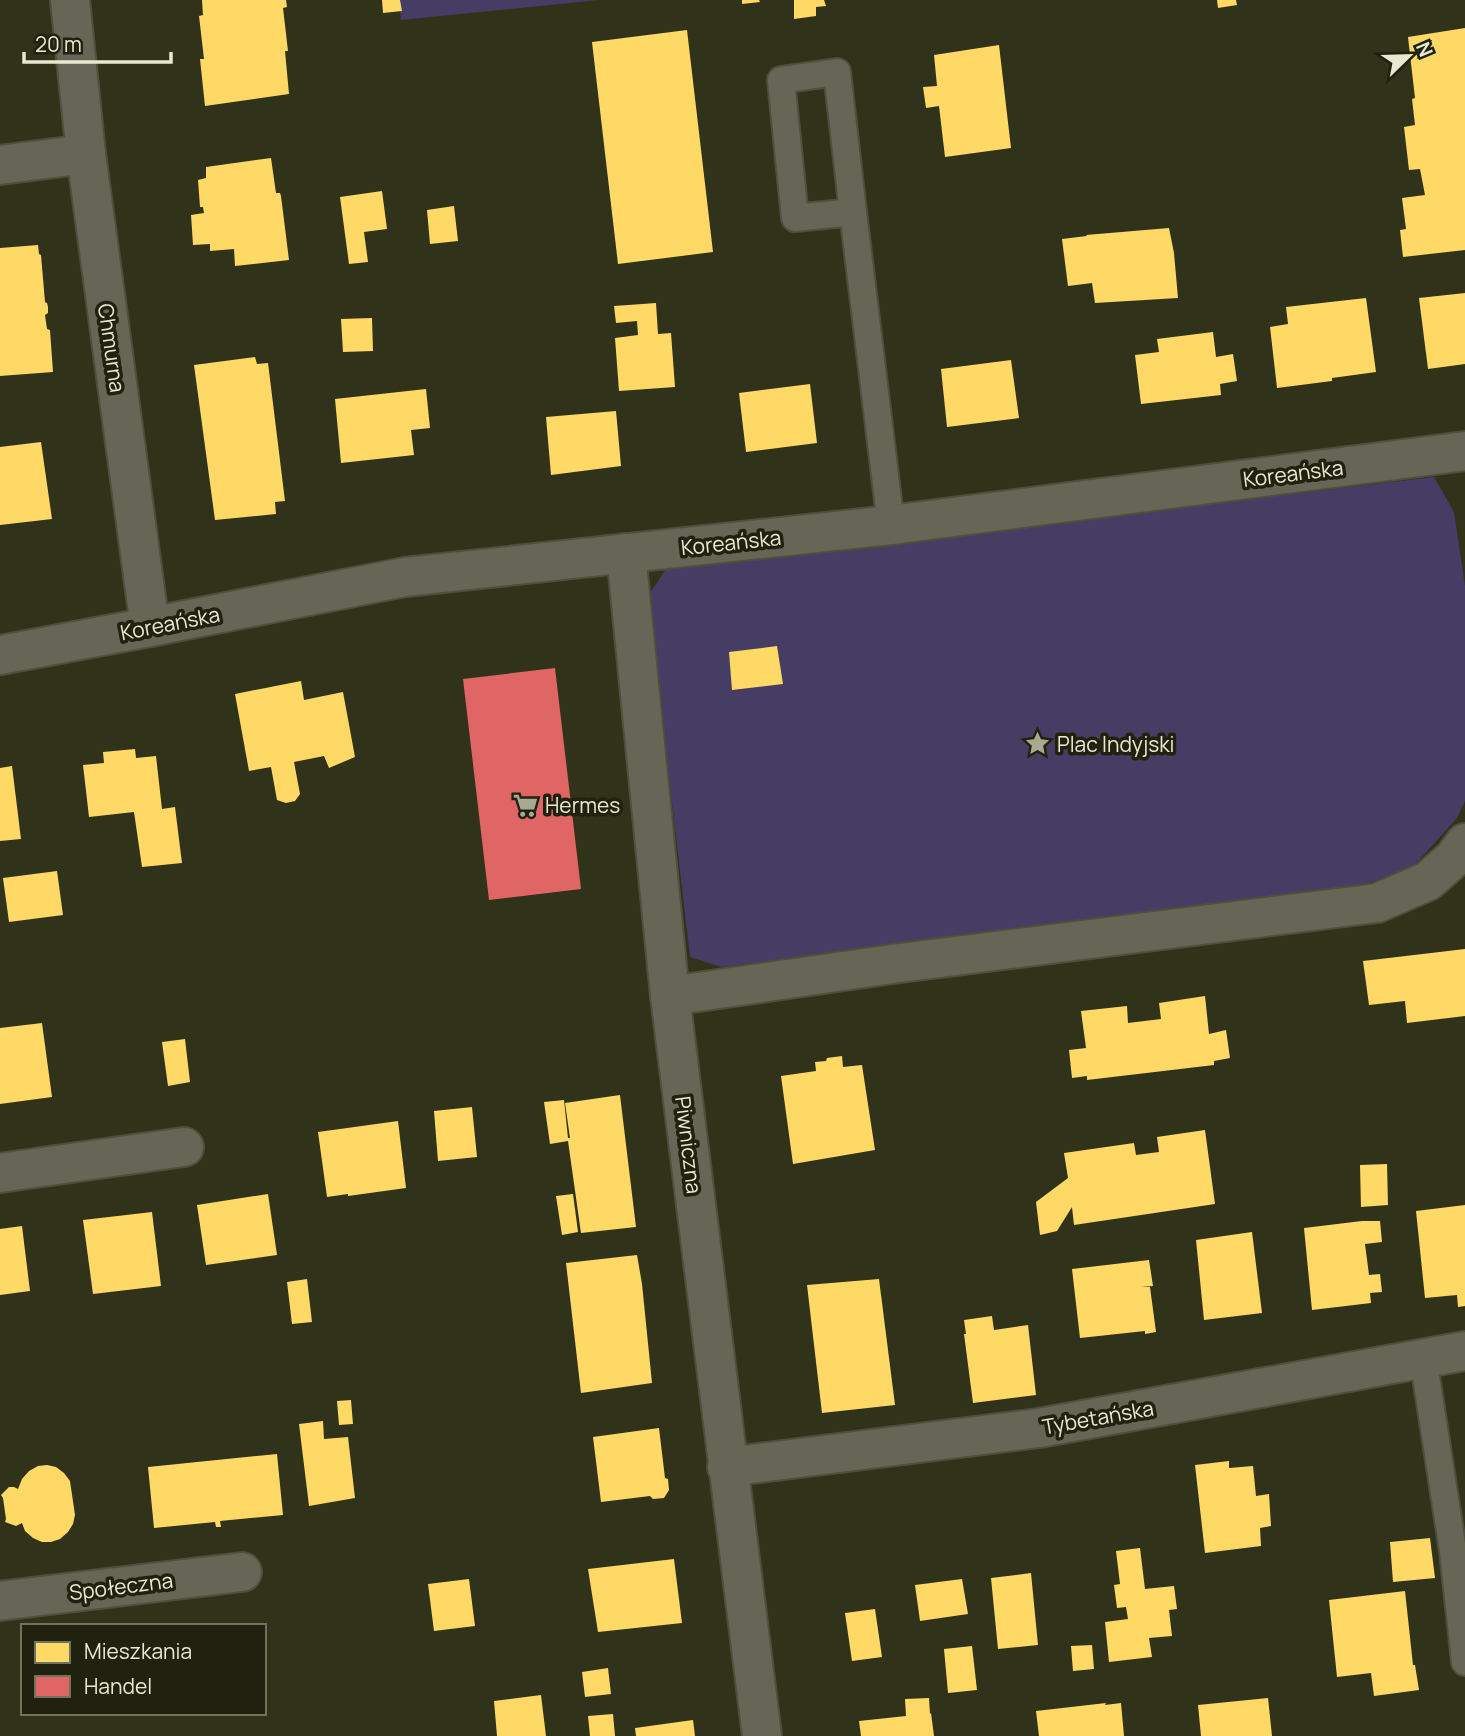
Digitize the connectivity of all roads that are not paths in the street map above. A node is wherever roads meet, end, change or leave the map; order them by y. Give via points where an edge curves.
1 (70, 0) edge
2 (86, 154) junction
3 (0, 165) edge
4 (853, 212) junction
5 (1465, 451) edge
6 (891, 525) junction
7 (625, 553) junction
8 (150, 627) junction
9 (0, 654) edge
10 (1465, 843) edge
11 (670, 996) junction
12 (184, 1147) dead end
13 (0, 1173) edge
14 (1465, 1350) edge
15 (1423, 1357) junction
16 (727, 1467) junction
17 (242, 1572) dead end
18 (0, 1601) edge
19 (1465, 1662) edge
20 (762, 1736) edge

1 - 2 street, Chmurna
2 - 3 street
2 - 8 street, Chmurna
4 - 4 lane via 837,72 781,80 795,218
4 - 6 lane
5 - 6 street, Koreańska
6 - 7 street, Koreańska
7 - 8 street, Koreańska via 405,577
7 - 11 street, Piwniczna
8 - 9 street, Koreańska
10 - 11 street via 1428,881 1377,903
11 - 16 street, Piwniczna
12 - 13 street
14 - 15 street, Tybetańska
15 - 16 street, Tybetańska via 1039,1429
15 - 19 lane
16 - 20 street, Piwniczna
17 - 18 street, Społeczna

